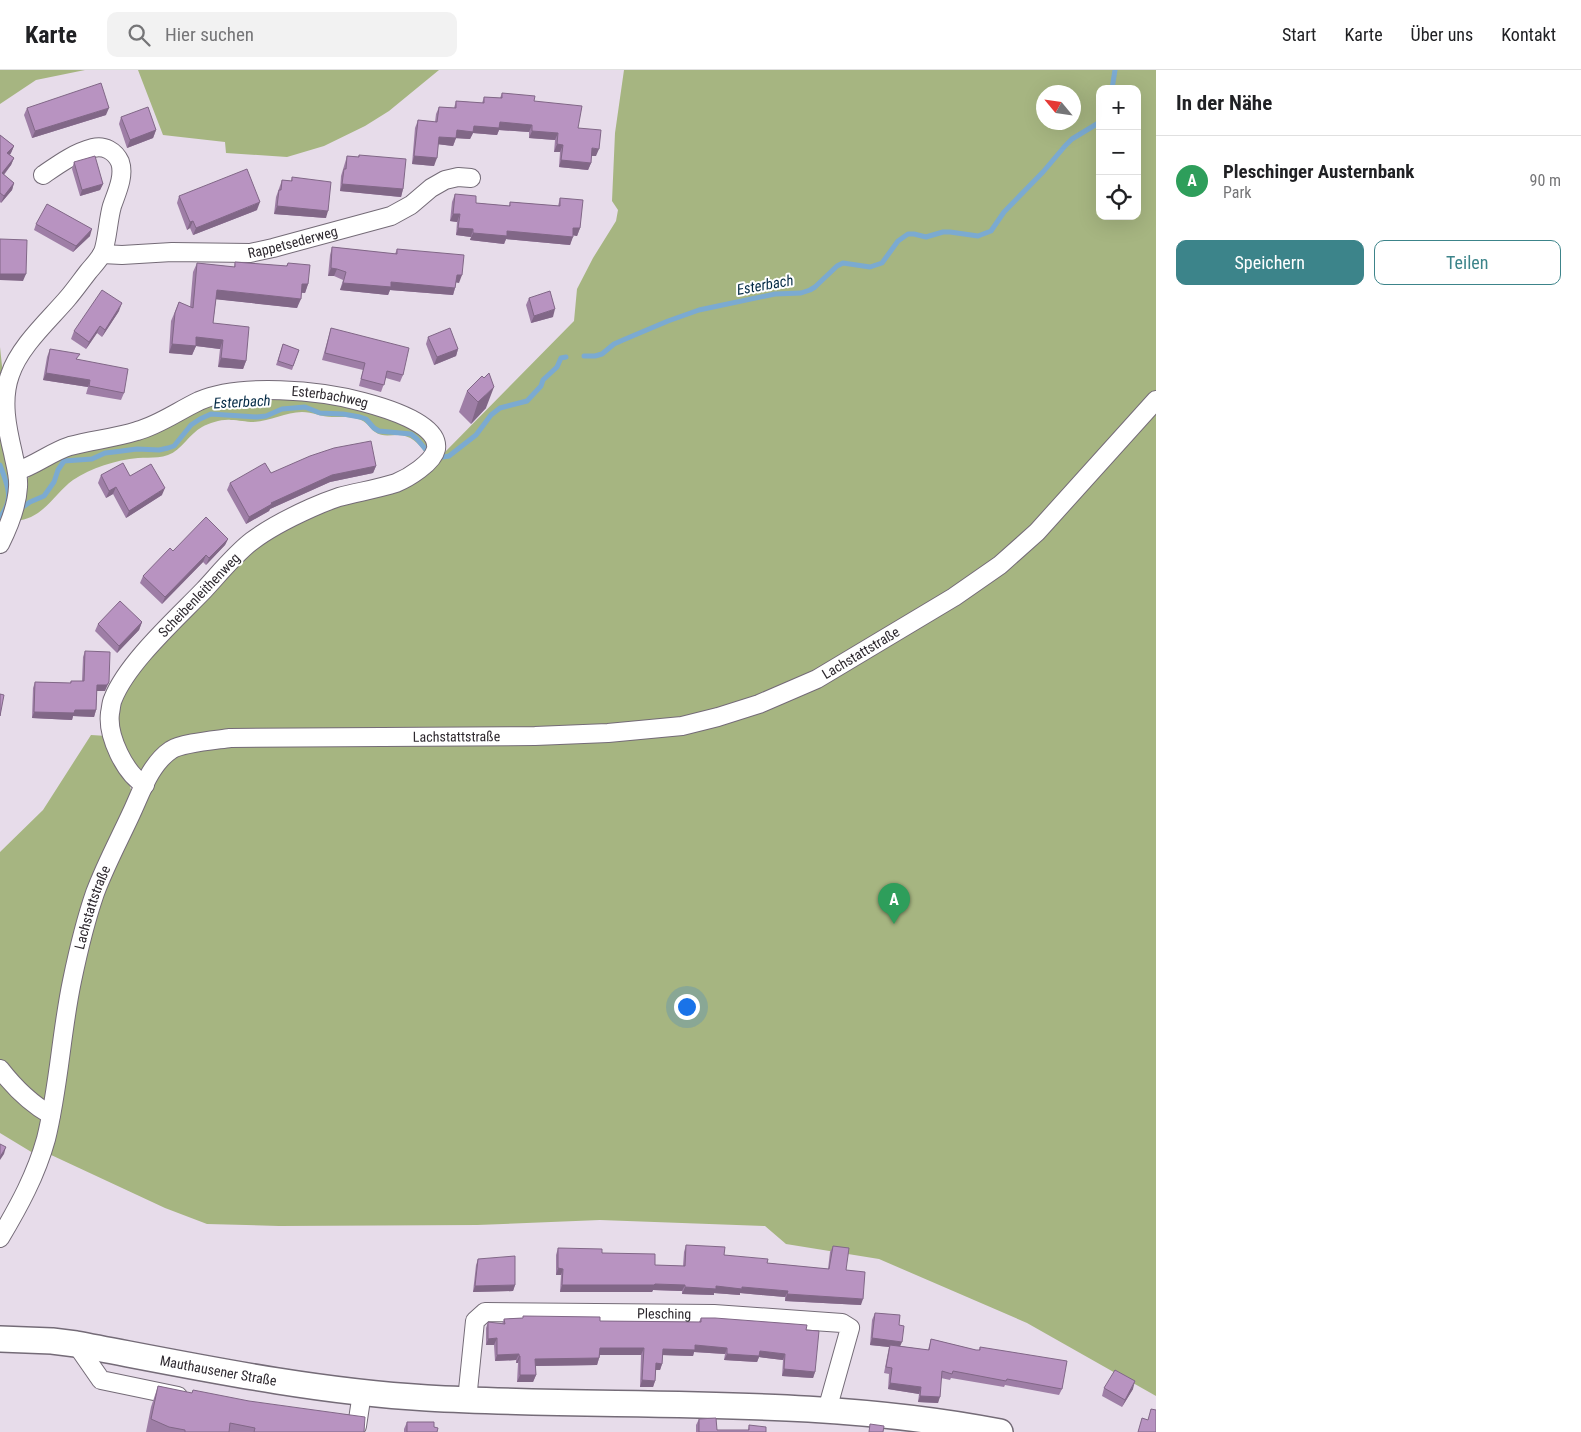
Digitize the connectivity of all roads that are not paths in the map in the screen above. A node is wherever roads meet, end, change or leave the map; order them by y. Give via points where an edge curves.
1 (43, 175) dead end
2 (471, 178) dead end
3 (102, 254) junction
4 (1156, 400) edge
5 (17, 471) junction
6 (398, 482) joint
7 (0, 544) edge
8 (145, 785) junction
9 (0, 1069) edge
10 (51, 1115) junction
11 (0, 1238) edge
12 (0, 1339) edge
13 (76, 1344) junction
14 (362, 1393) junction
15 (194, 1399) edge
16 (467, 1400) junction
17 (827, 1410) junction
18 (328, 1422) edge
19 (1000, 1432) edge

1 - 3 street via 67,158 87,150 107,148 114,153 122,168
2 - 3 street, Rappetsederweg via 445,180 392,216 250,253
3 - 5 street via 24,349 10,374 6,423
4 - 8 street, Lachstattstraße via 1037,532 1000,565 954,597 817,678 759,704 682,726 608,733 230,738 172,749 157,764
5 - 6 street, Esterbachweg via 68,447 138,431 200,400 251,391 284,390 351,398 376,405 428,430 436,440 436,451 430,462
5 - 7 street via 17,501
6 - 8 street, Scheibenleithenweg via 311,508 251,542 136,663 112,700 109,718 120,755 131,774
8 - 10 street, Lachstattstraße via 95,892 85,926 62,1035
9 - 10 street via 38,1108
10 - 11 street, Lachstattstraße via 38,1164
12 - 13 main road, Mauthausener Straße
13 - 14 main road, Mauthausener Straße via 257,1379
13 - 15 street via 101,1380
14 - 16 main road, Mauthausener Straße
14 - 18 street via 357,1426
16 - 17 main road
16 - 17 street, Plesching via 475,1321 485,1312 714,1314 842,1323 850,1328
17 - 19 main road

